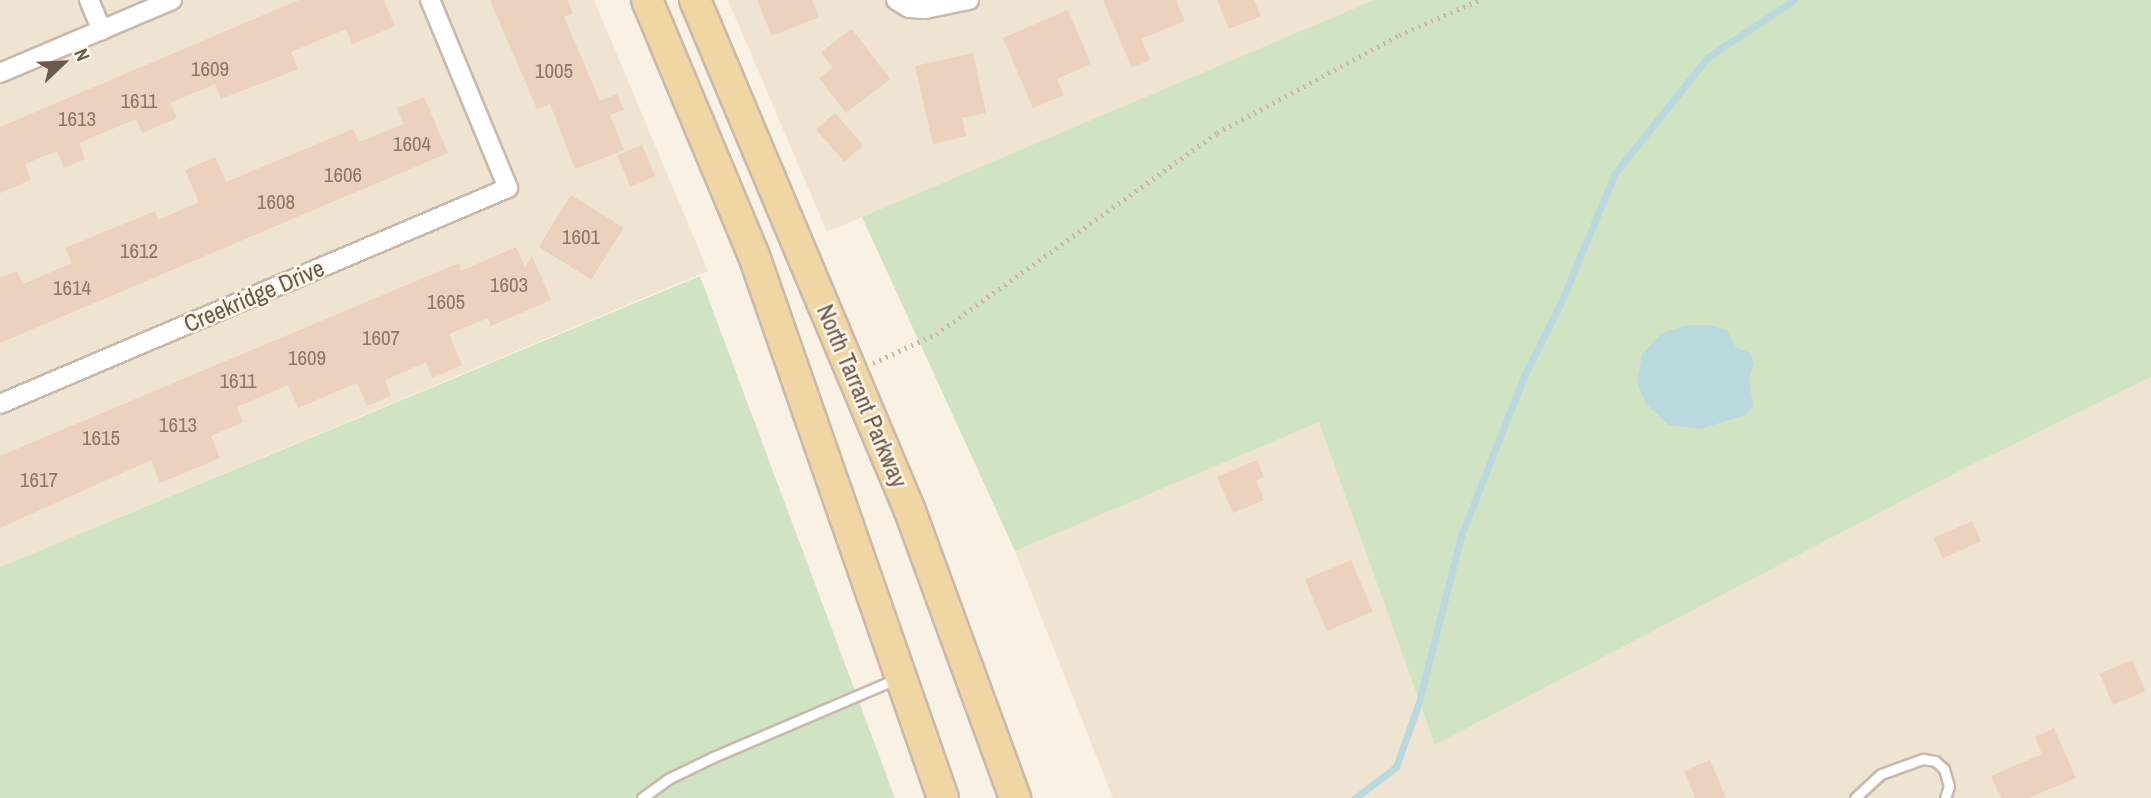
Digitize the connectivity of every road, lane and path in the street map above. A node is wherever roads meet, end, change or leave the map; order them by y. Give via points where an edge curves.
1 (89, 0) edge
2 (172, 0) edge
3 (430, 0) edge
4 (648, 0) edge
5 (695, 0) edge
6 (969, 0) edge
7 (1479, 0) edge
8 (902, 4) edge
9 (102, 30) junction
10 (0, 73) edge
11 (853, 372) junction
12 (0, 404) edge
13 (899, 678) junction
14 (642, 798) edge
15 (943, 798) edge
16 (1015, 798) edge
17 (1855, 798) edge
18 (1945, 798) edge

1 - 9 street
2 - 9 street
3 - 12 street, Creekridge Drive via 508,188
4 - 13 main road, North Tarrant Parkway via 753,253
5 - 11 main road, North Tarrant Parkway
6 - 8 street via 925,9
7 - 11 path via 1399,35 1217,133 936,334
9 - 10 street
11 - 16 main road, North Tarrant Parkway via 921,538
13 - 14 lane via 713,757
13 - 15 main road, North Tarrant Parkway
17 - 18 lane via 1881,774 1923,759 1944,769 1949,786

